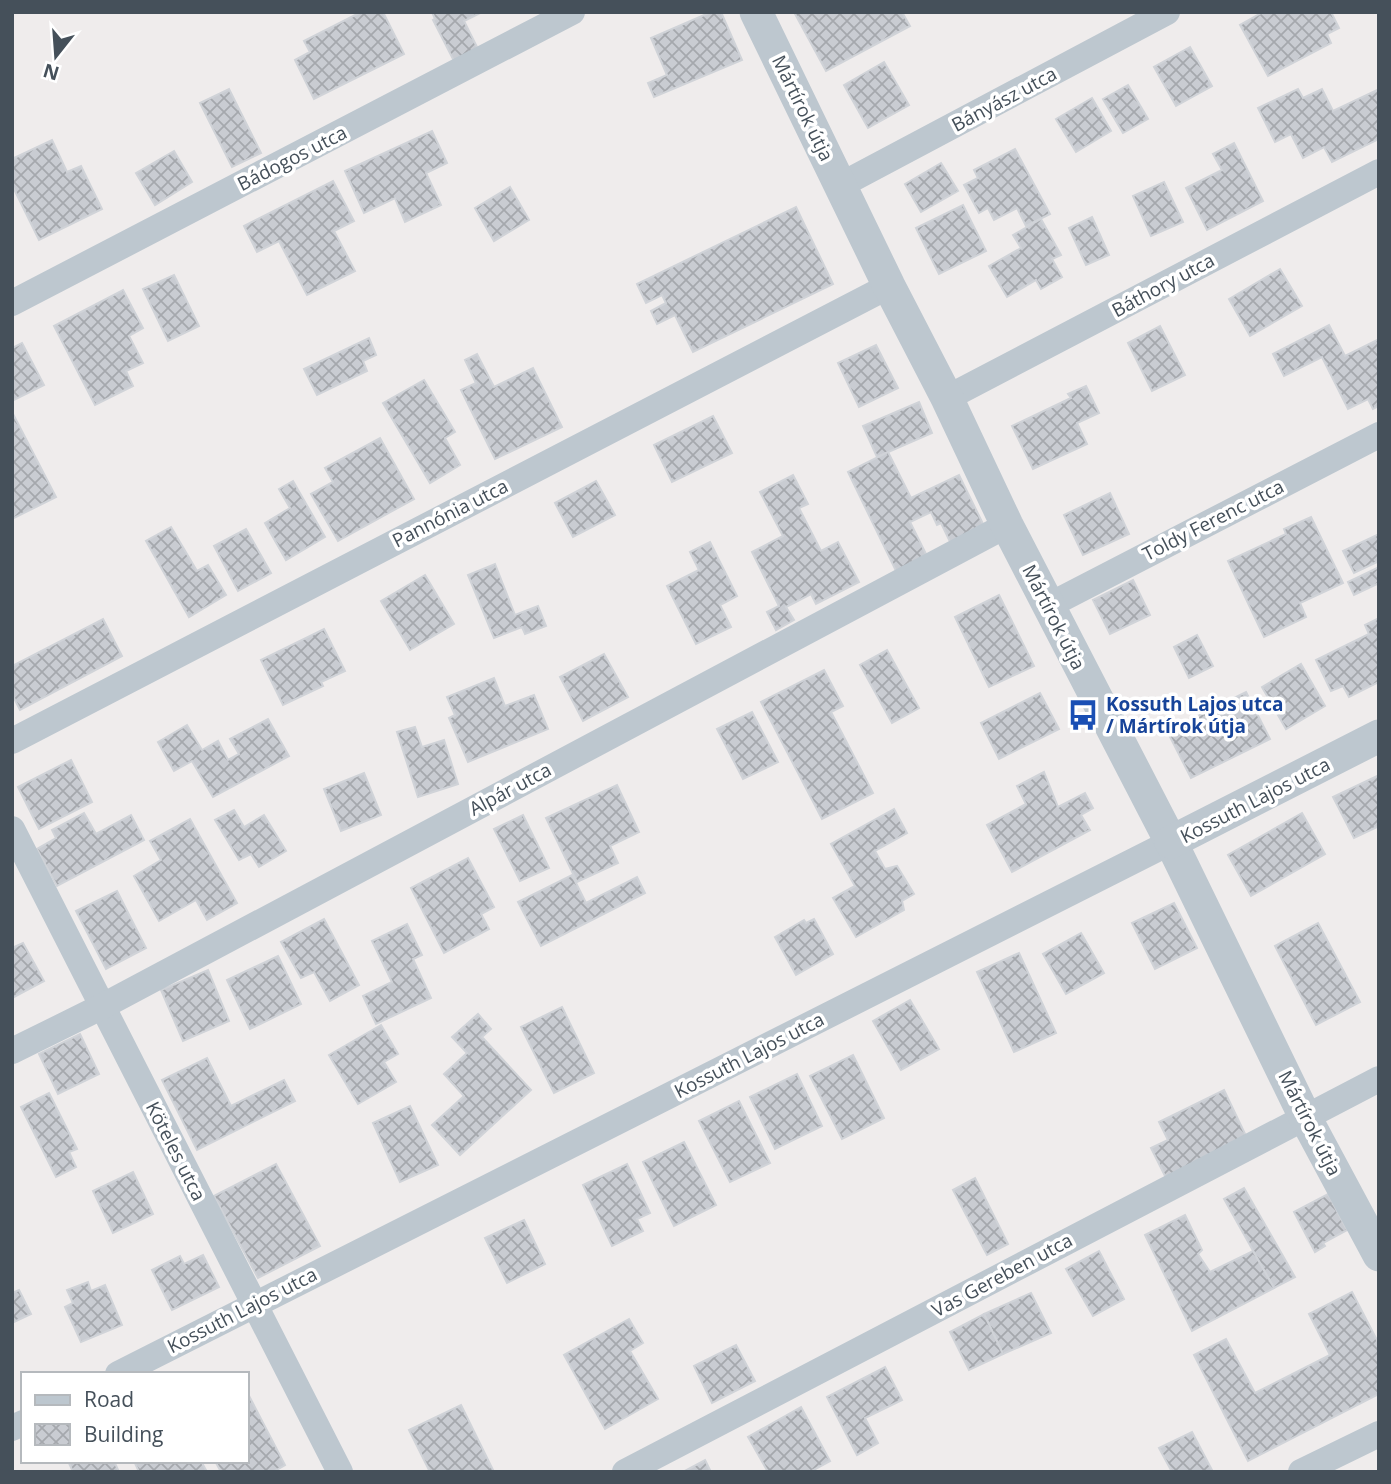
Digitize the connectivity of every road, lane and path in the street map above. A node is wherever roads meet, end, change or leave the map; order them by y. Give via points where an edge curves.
1 (572, 12) edge
2 (757, 12) edge
3 (1167, 12) edge
4 (1379, 172) edge
5 (841, 185) junction
6 (888, 286) junction
7 (12, 303) edge
8 (947, 398) junction
9 (1379, 435) edge
10 (1007, 525) junction
11 (1048, 606) junction
12 (1379, 736) edge
13 (12, 741) edge
14 (12, 829) edge
15 (1171, 842) junction
16 (103, 1006) junction
17 (12, 1051) edge
18 (1379, 1079) edge
19 (1306, 1117) junction
20 (1379, 1255) edge
21 (254, 1304) junction
22 (122, 1372) edge
23 (1379, 1434) edge
24 (340, 1472) edge
25 (625, 1472) edge
26 (1301, 1472) edge

1 - 7 street, Bádogos utca
2 - 5 street, Mártírok útja
3 - 5 street, Bányász utca
4 - 8 street, Báthory utca
5 - 6 street, Mártírok útja
6 - 8 street, Mártírok útja
6 - 13 street, Pannónia utca
8 - 10 street, Mártírok útja
9 - 11 street, Toldy Ferenc utca
10 - 11 street, Mártírok útja
10 - 16 street, Alpár utca
11 - 15 street, Mártírok útja
12 - 15 street, Kossuth Lajos utca
14 - 16 street, Köteles utca
15 - 19 street, Mártírok útja
15 - 21 street, Kossuth Lajos utca
16 - 17 street, Alpár utca
16 - 21 street, Köteles utca
18 - 19 street, Vas Gereben utca
19 - 20 street, Mártírok útja
19 - 25 street, Vas Gereben utca
21 - 22 street, Kossuth Lajos utca
21 - 24 street, Köteles utca
23 - 26 street

